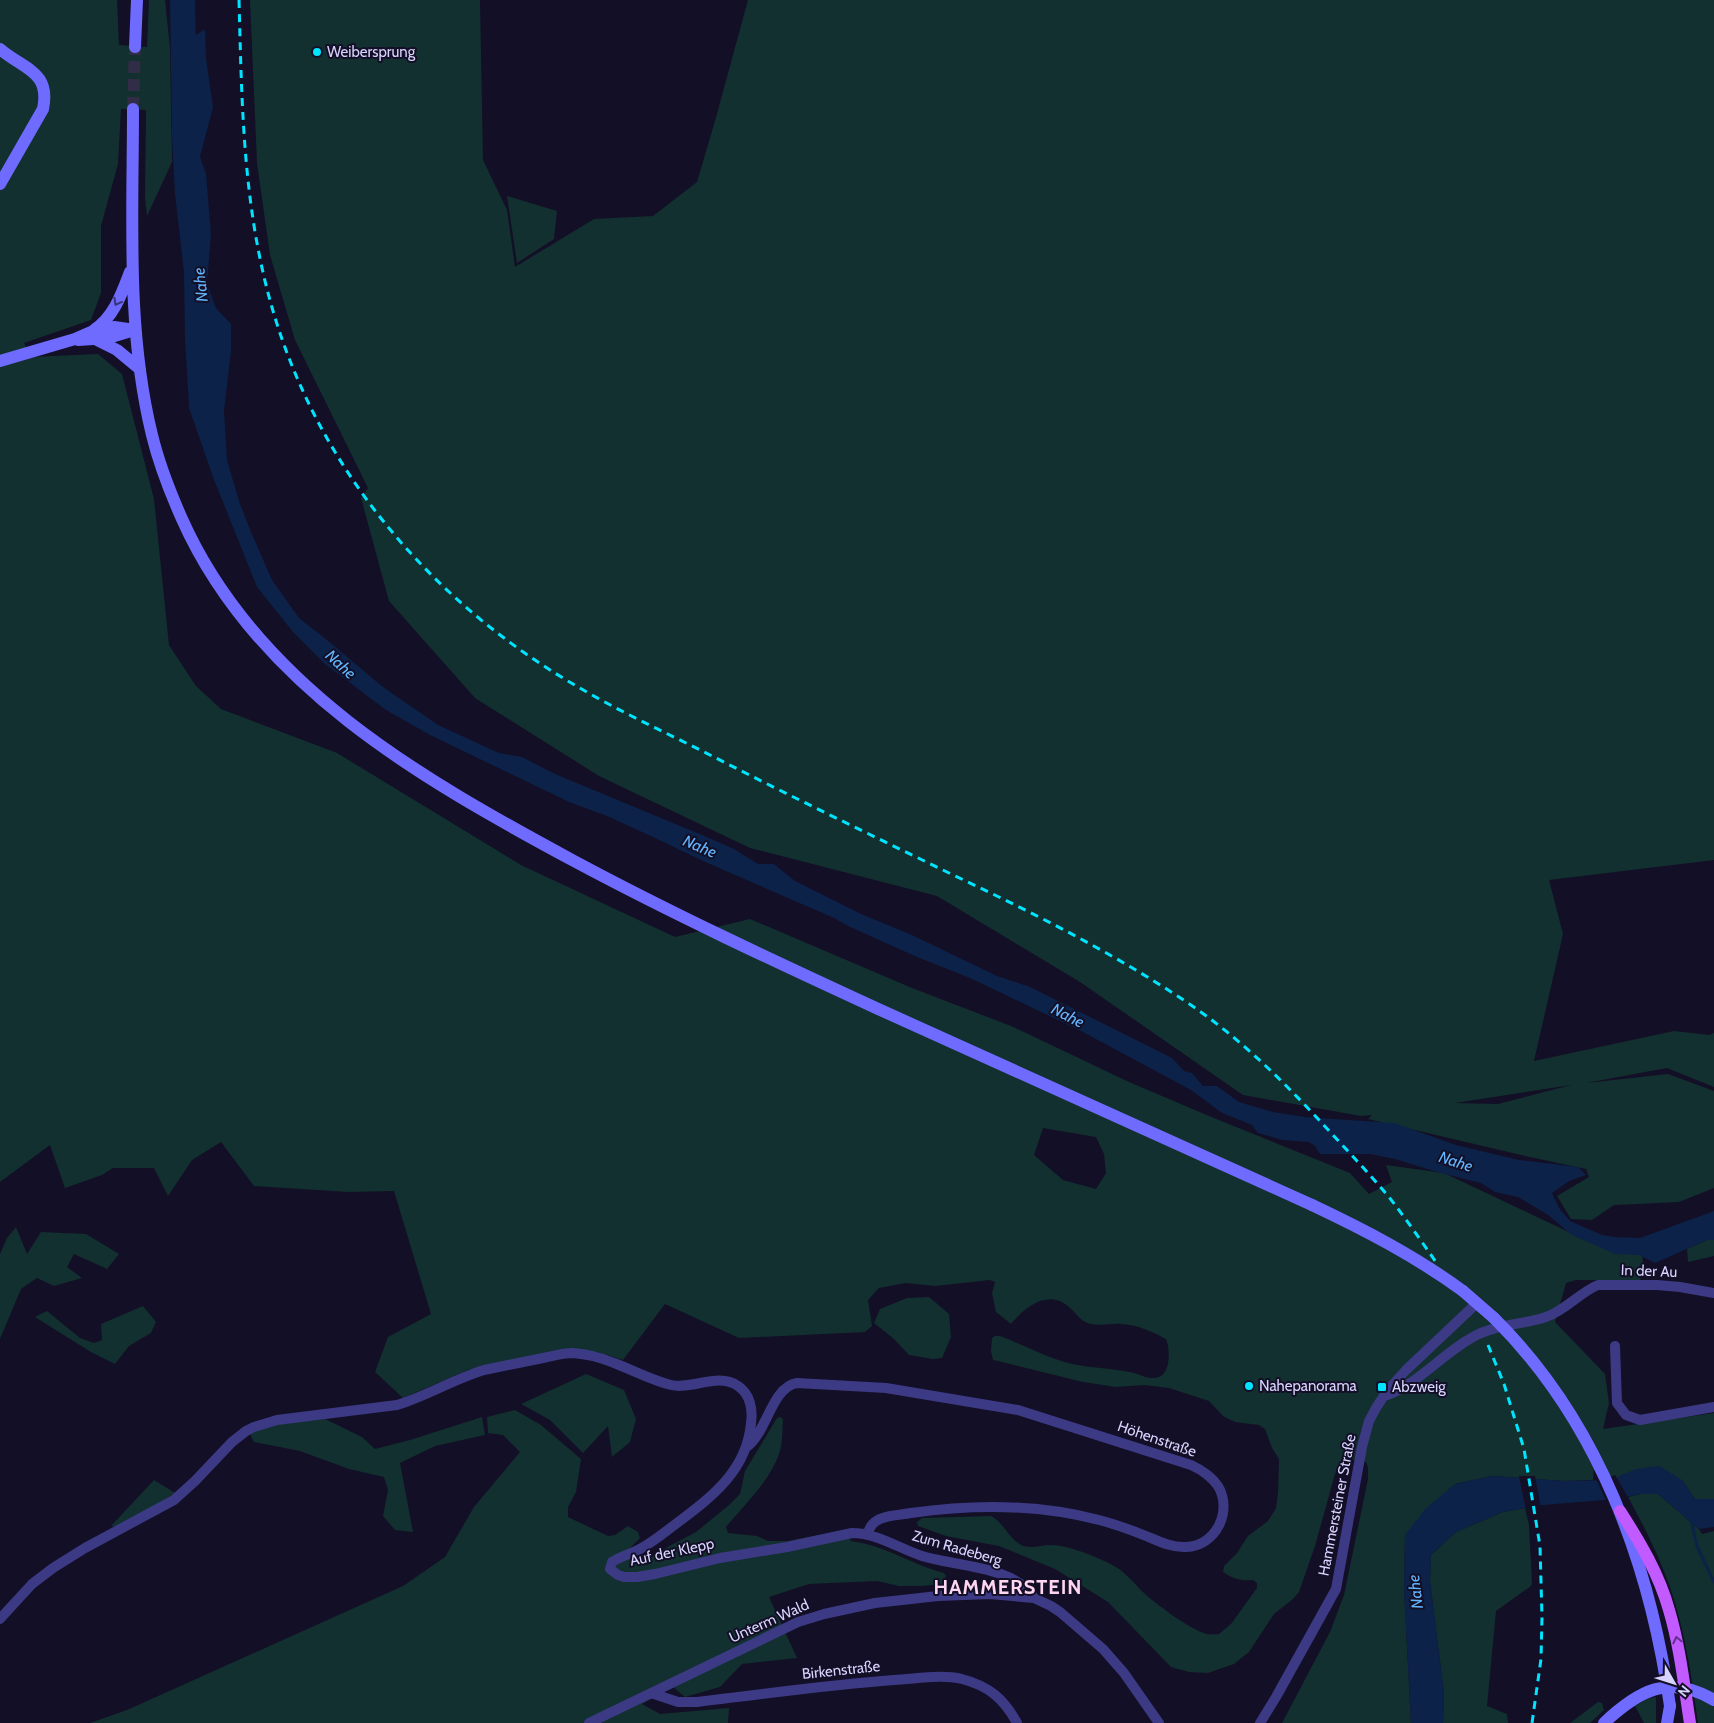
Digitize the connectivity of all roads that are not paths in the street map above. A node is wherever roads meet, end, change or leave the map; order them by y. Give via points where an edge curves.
1 (137, 0) edge
2 (135, 47) tunnel mouth
3 (0, 49) edge
4 (133, 109) tunnel mouth
5 (0, 184) edge
6 (132, 265) junction
7 (135, 330) junction
8 (94, 336) junction
9 (0, 361) edge
10 (140, 369) junction
11 (1714, 1292) edge
12 (1477, 1303) junction
13 (1615, 1346) dead end
14 (790, 1384) joint
15 (1383, 1396) junction
16 (1714, 1407) edge
17 (748, 1446) junction
18 (1620, 1511) junction
19 (868, 1534) junction
20 (1034, 1598) junction
21 (0, 1619) edge
22 (651, 1693) junction
23 (1714, 1700) edge
24 (1670, 1706) junction
25 (589, 1723) edge
26 (1017, 1723) edge
27 (1159, 1723) edge
28 (1260, 1723) edge
29 (1604, 1723) edge
30 (1667, 1723) edge
31 (1672, 1723) edge
32 (1690, 1723) edge

1 - 2 main road
3 - 5 main road via 33,71 44,87 45,99 43,109
4 - 6 main road
6 - 7 main road
6 -> 8 main road via 116,306
7 - 8 main road via 115,336
7 - 10 main road
8 - 9 main road
8 - 10 main road
10 - 12 main road, bridge via 152,436 161,465 183,521 210,572 239,615 280,662 358,729 437,782 619,885 775,961 1364,1230 1410,1255
11 - 15 street, In der Au via 1606,1284 1592,1288 1564,1309 1546,1317 1496,1328 1473,1337 1448,1352 1403,1388
12 - 15 street, Hammersteiner Straße
12 - 18 main road, bridge via 1528,1354 1563,1402
13 - 16 street via 1617,1403 1626,1415 1640,1420
14 - 17 street, Auf der Klepp
14 - 19 street, Höhenstraße via 886,1388 1010,1408 1042,1417 1191,1465 1210,1476 1218,1486 1224,1507 1220,1526 1213,1534 1188,1548 1088,1517 1024,1508 946,1509 885,1518 874,1521
15 - 28 street, Hammersteiner Straße via 1365,1433 1336,1589
17 - 19 street, Auf der Klepp via 717,1491 652,1542 612,1562 610,1568 613,1572 624,1577 637,1577 728,1556 852,1533
17 - 21 street, Auf der Klepp via 752,1409 744,1391 732,1382 672,1385 613,1362 582,1354 563,1354 478,1372 396,1405 285,1419 254,1427 238,1436 174,1500 53,1568 32,1584
18 - 24 main road, bridge via 1646,1584 1659,1636
32 -> 18 main road, bridge via 1669,1608 1652,1565
19 - 20 street, Zum Radeberg via 924,1556 995,1572 1027,1589
20 - 22 street, Unterm Wald via 946,1595 875,1603 824,1614 798,1622
20 - 27 street, Zum Radeberg via 1060,1612 1104,1649
22 - 25 street, Unterm Wald
22 - 26 street, Birkenstraße via 678,1702 697,1702 817,1687 947,1677 960,1679 998,1696
23 - 29 main road via 1687,1689 1650,1690 1634,1698
24 - 30 main road
24 - 31 main road

